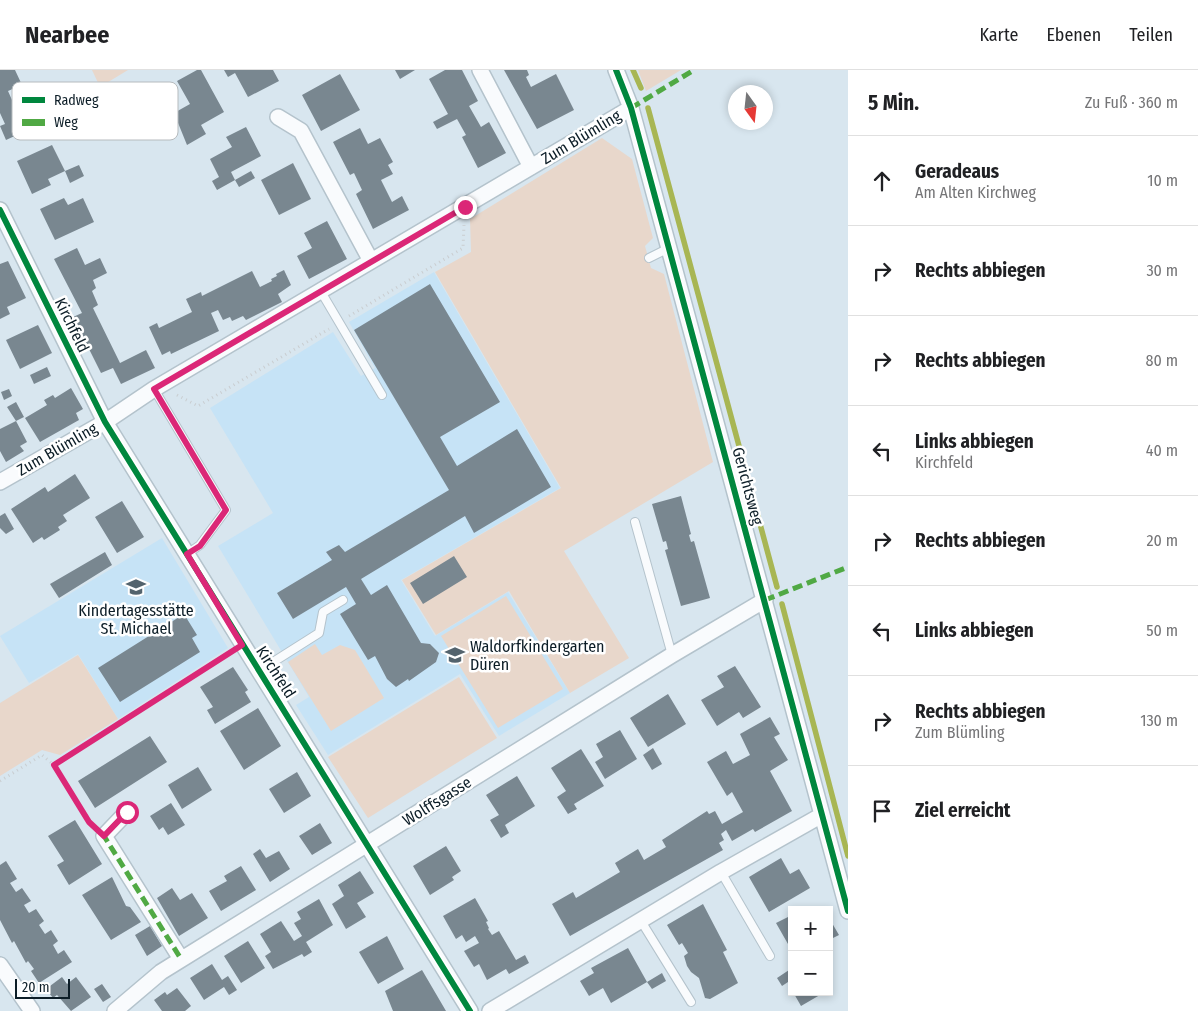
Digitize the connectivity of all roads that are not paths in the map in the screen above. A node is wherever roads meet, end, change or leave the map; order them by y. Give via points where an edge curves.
1 (480, 70) edge
2 (616, 70) edge
3 (631, 108) junction
4 (278, 117) dead end
5 (531, 167) junction
6 (0, 210) edge
7 (669, 248) junction
8 (649, 258) dead end
9 (371, 261) junction
10 (320, 290) junction
11 (154, 389) junction
12 (382, 394) dead end
13 (105, 422) junction
14 (0, 482) edge
15 (635, 522) dead end
16 (187, 554) junction
17 (342, 600) dead end
18 (764, 600) junction
19 (672, 655) junction
20 (259, 671) junction
21 (127, 812) dead end
22 (822, 815) junction
23 (368, 844) junction
24 (721, 872) junction
25 (848, 911) edge
26 (641, 921) junction
27 (770, 956) dead end
28 (181, 959) junction
29 (0, 965) edge
30 (691, 1002) dead end
31 (32, 1011) edge
32 (115, 1011) edge
33 (470, 1011) edge
34 (490, 1011) edge

1 - 5 street, Zum Blümling
2 - 3 street, Gerichtsweg
3 - 5 street, Zum Blümling
3 - 7 street, Gerichtsweg
4 - 9 street via 301,131
5 - 9 street, Zum Blümling
6 - 13 street, Kirchfeld
7 - 8 lane
7 - 18 street, Gerichtsweg
9 - 10 street, Zum Blümling
10 - 11 street, Zum Blümling
10 - 12 lane
11 - 13 street, Zum Blümling
11 - 16 lane via 226,510 200,546
13 - 14 street, Zum Blümling
13 - 16 street, Kirchfeld
15 - 19 lane
16 - 20 street, Kirchfeld
17 - 20 lane via 324,612 319,633
18 - 19 street, Wolffsgasse
18 - 22 street, Gerichtsweg
19 - 23 street, Wolffsgasse
20 - 23 street, Kirchfeld
21 - 28 street via 104,836
22 - 24 street
22 - 25 street, Gerichtsweg
23 - 28 street, Wolffsgasse
23 - 33 street, Kirchfeld
24 - 26 street
24 - 27 lane
26 - 30 lane
26 - 34 street
28 - 32 street, Wolffsgasse
29 - 31 street

